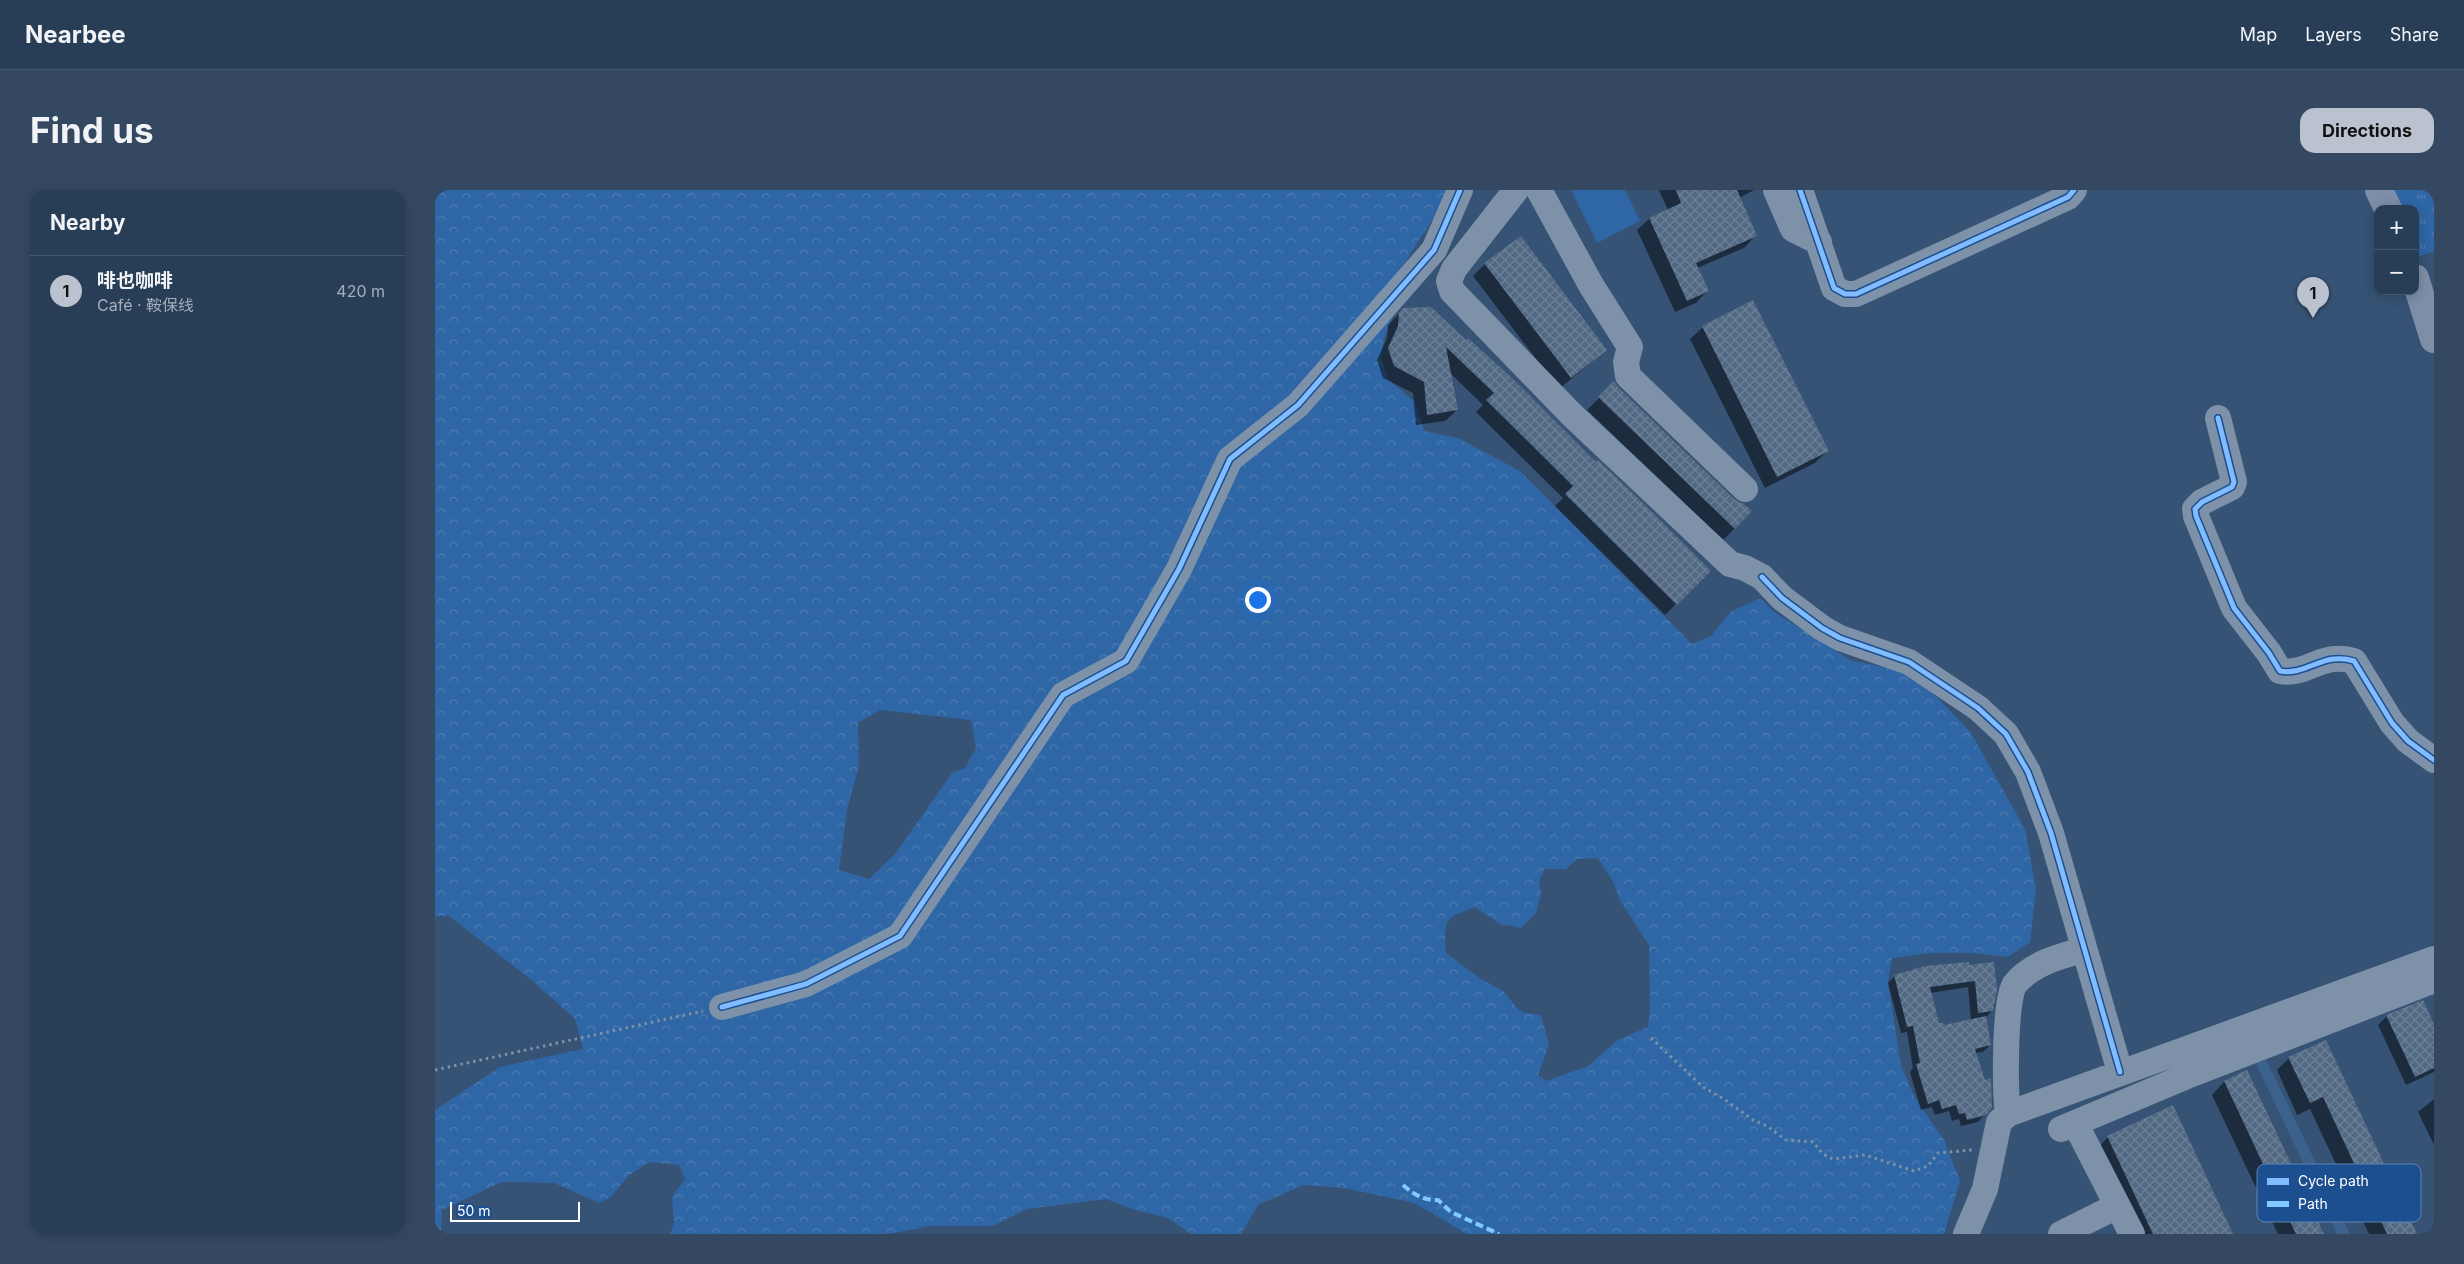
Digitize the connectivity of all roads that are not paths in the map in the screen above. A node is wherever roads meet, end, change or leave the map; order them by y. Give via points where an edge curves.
1 (1460, 190) edge
2 (1516, 190) edge
3 (1539, 190) edge
4 (1776, 190) edge
5 (1800, 190) edge
6 (2074, 190) edge
7 (2379, 190) edge
8 (2386, 205) edge
9 (1819, 242) junction
10 (2419, 291) edge
11 (2434, 339) edge
12 (2218, 418) dead end
13 (1745, 489) dead end
14 (2434, 760) edge
15 (2083, 950) junction
16 (2434, 959) edge
17 (2434, 980) edge
18 (722, 1007) road end
19 (2120, 1072) junction
20 (2008, 1114) junction
21 (2117, 1206) junction
22 (1965, 1234) edge
23 (2061, 1234) edge
24 (2132, 1234) edge

1 - 18 street via 1434,250 1298,405 1230,458 1179,569 1126,661 1063,694 900,936 806,984
2 - 15 street via 1454,269 1449,281 1452,291 1571,414 1730,564 1762,576 1781,598 1840,638 1909,662 1978,708 2006,734 2028,772 2051,833
3 - 13 street via 1591,285 1630,347 1626,362 1628,376
4 - 9 street via 1793,230
5 - 9 street
6 - 9 street via 2068,197 1856,294 1845,294 1834,288
7 - 8 main road
10 - 11 main road
12 - 14 street via 2234,482 2232,488 2202,502 2195,509 2234,608 2280,671 2289,673 2340,656 2354,661 2391,723 2408,742
15 - 19 street
15 - 20 street via 2057,957 2026,974 2014,985 2005,1080
16 - 19 street
17 - 21 street via 2068,1126
19 - 20 street
20 - 22 street via 1999,1122 1985,1189
21 - 23 street
21 - 24 street

